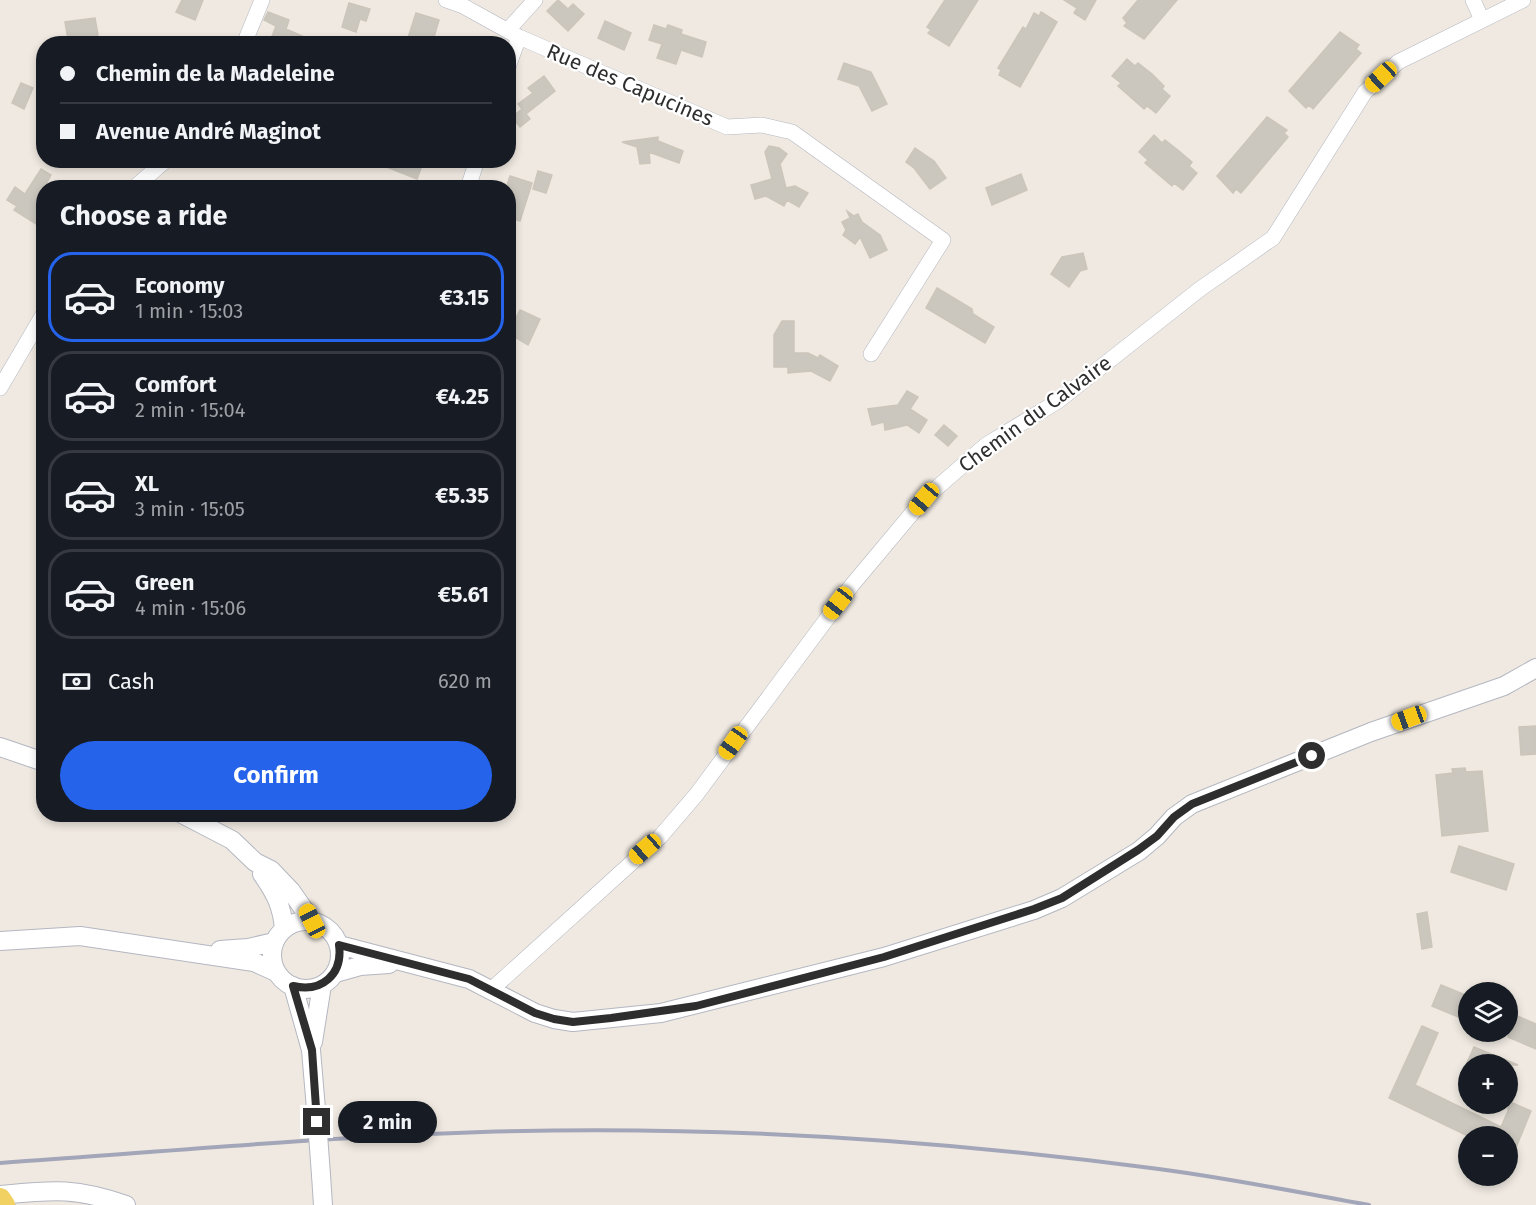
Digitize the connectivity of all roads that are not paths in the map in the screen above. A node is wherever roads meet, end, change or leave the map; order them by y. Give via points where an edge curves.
1 (262, 0) edge
2 (446, 0) edge
3 (535, 0) edge
4 (1473, 0) edge
5 (1522, 0) edge
6 (1482, 20) junction
7 (514, 33) junction
8 (247, 36) edge
9 (513, 36) edge
10 (156, 168) edge
11 (143, 180) edge
12 (36, 327) edge
13 (872, 354) dead end
14 (0, 388) edge
15 (1536, 668) edge
16 (0, 747) edge
17 (36, 759) edge
18 (197, 822) edge
19 (255, 862) junction
20 (312, 921) junction
21 (279, 935) junction
22 (21, 940) junction
23 (0, 942) edge
24 (339, 945) junction
25 (0, 948) edge
26 (203, 954) junction
27 (412, 964) junction
28 (276, 972) junction
29 (328, 979) junction
30 (293, 986) junction
31 (492, 989) junction
32 (312, 1050) junction
33 (0, 1197) edge
34 (4, 1205) edge
35 (126, 1205) edge
36 (323, 1205) edge

1 - 8 street
2 - 7 street, Rue des Capucines
3 - 7 street
4 - 6 street
5 - 6 street, Chemin du Calvaire
6 - 31 street, Chemin du Calvaire via 1398,62 1365,92 1272,238 1200,289 1058,401 986,445 924,499 852,585 696,795 660,837
7 - 9 street
7 - 13 street, Rue des Capucines via 727,127 762,125 792,132 943,240
10 - 11 street
12 - 14 street
15 - 31 street via 1504,686 1371,732 1192,804 1138,850 1062,898 884,957 696,1006 582,1021 535,1013
16 - 17 street
18 - 19 street via 232,840
19 - 20 street via 271,870
19 - 21 street via 282,908
20 - 21 street via 292,924
20 - 24 street via 328,929
21 - 26 street via 248,948
21 - 28 street via 272,962
22 - 23 street
22 - 25 street
22 - 26 street via 80,936
24 - 27 street
24 - 29 street via 340,954
26 - 28 street via 254,962
27 - 29 street via 360,966
27 - 31 street via 440,969
28 - 30 street
29 - 30 street via 312,988
29 - 32 street
30 - 32 street
32 - 36 street, bridge
33 - 34 main road
33 - 35 street via 57,1189 91,1193

